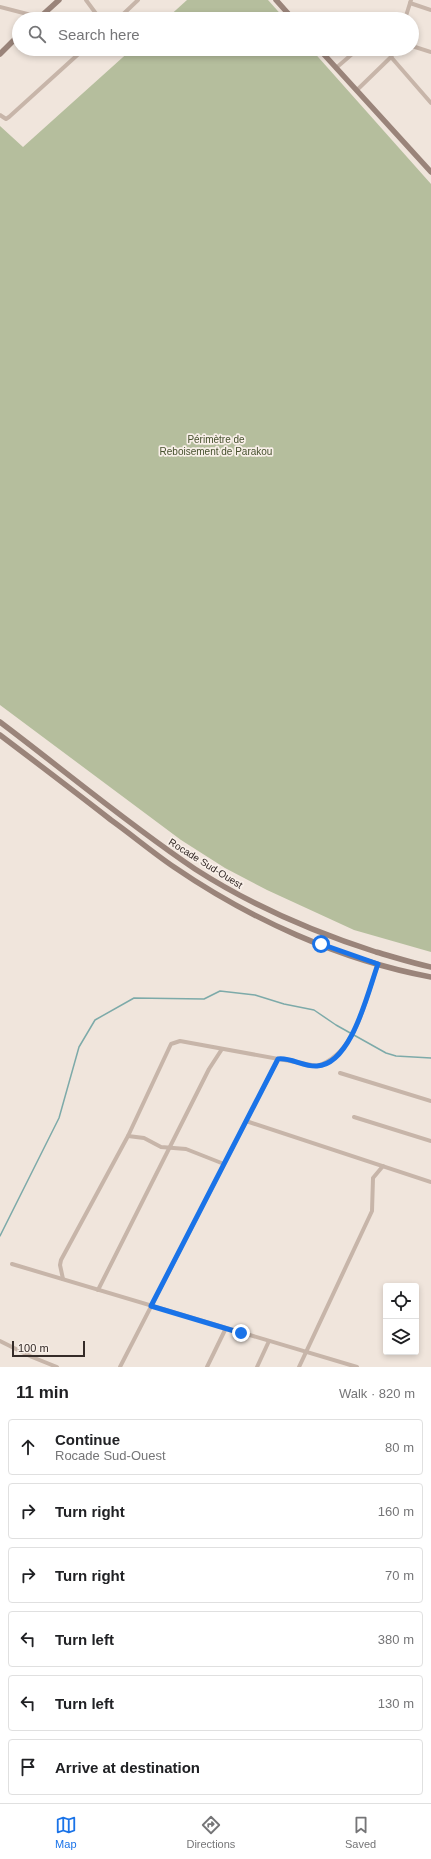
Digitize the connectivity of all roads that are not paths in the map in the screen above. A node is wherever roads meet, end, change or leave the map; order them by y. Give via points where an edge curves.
1 (59, 0) edge
2 (86, 0) edge
3 (138, 0) edge
4 (276, 0) edge
5 (411, 1) edge
6 (0, 7) edge
7 (431, 10) edge
8 (17, 12) edge
9 (45, 12) edge
10 (95, 12) edge
11 (125, 12) edge
12 (287, 12) edge
13 (407, 12) edge
14 (12, 41) edge
15 (8, 45) junction
16 (419, 48) edge
17 (0, 49) edge
18 (431, 52) edge
19 (0, 54) edge
20 (76, 56) edge
21 (325, 56) edge
22 (350, 56) edge
23 (391, 57) joint
24 (336, 68) junction
25 (357, 90) junction
26 (431, 103) edge
27 (0, 115) edge
28 (430, 170) edge
29 (0, 722) edge
30 (0, 735) edge
31 (378, 964) junction
32 (431, 967) edge
33 (431, 977) edge
34 (222, 1049) junction
35 (278, 1059) junction
36 (340, 1073) dead end
37 (431, 1101) edge
38 (354, 1117) dead end
39 (246, 1121) junction
40 (128, 1136) junction
41 (431, 1141) edge
42 (170, 1147) junction
43 (224, 1164) junction
44 (383, 1166) junction
45 (431, 1182) edge
46 (12, 1264) dead end
47 (63, 1279) junction
48 (98, 1290) junction
49 (151, 1306) junction
50 (226, 1328) junction
51 (0, 1341) edge
52 (269, 1341) junction
53 (305, 1352) junction
54 (352, 1366) edge
55 (57, 1367) edge
56 (120, 1367) edge
57 (207, 1367) edge
58 (257, 1367) edge
59 (299, 1367) edge
60 (357, 1367) edge

1 - 9 main road
2 - 10 street
3 - 11 street
4 - 12 main road
5 - 7 street
5 - 13 street
6 - 8 street
14 - 15 main road
15 - 17 main road
15 - 19 main road
16 - 18 street
20 - 27 street via 9,117 6,119
21 - 24 main road
22 - 24 street
23 - 25 street
23 - 26 street
24 - 25 main road
25 - 28 main road
29 - 32 main road, Rocade Sud-Ouest via 162,846 233,892 274,913 341,941 413,964
30 - 31 main road, Rocade Sud-Ouest via 155,854 209,890 289,931
31 - 33 main road, Rocade Sud-Ouest
31 - 35 street via 356,1028 341,1052 317,1066
34 - 35 street
34 - 40 street via 180,1041 171,1044
34 - 42 street via 209,1069
35 - 39 street
36 - 37 street
38 - 41 street
39 - 43 street
39 - 44 street
40 - 42 street via 144,1138 161,1147
40 - 47 street via 61,1260
42 - 43 street via 186,1149
42 - 48 street
43 - 49 street
44 - 45 street
44 - 53 street via 373,1178 372,1211
46 - 47 street
47 - 48 street
48 - 49 street
49 - 50 street
49 - 56 street
50 - 52 street
50 - 57 street
51 - 55 street
52 - 53 street
52 - 58 street
53 - 54 street
53 - 59 street
54 - 60 street

